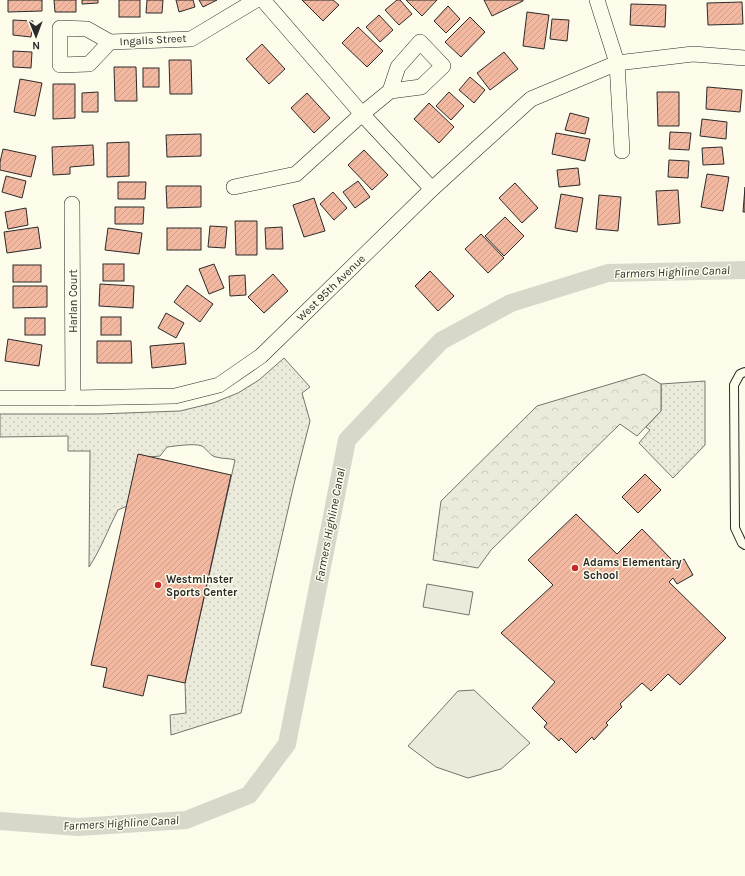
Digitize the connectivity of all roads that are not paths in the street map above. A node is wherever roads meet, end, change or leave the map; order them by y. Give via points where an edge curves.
1 (256, 0) edge
2 (263, 0) edge
3 (597, 0) edge
4 (110, 42) dead end
5 (745, 58) edge
6 (617, 63) junction
7 (390, 91) dead end
8 (362, 114) junction
9 (622, 150) dead end
10 (234, 187) dead end
11 (432, 189) junction
12 (72, 204) dead end
13 (745, 372) edge
14 (0, 398) edge
15 (73, 398) junction
16 (745, 545) edge

1 - 4 street, Ingalls Street via 191,39
2 - 8 street
3 - 6 street
5 - 6 street, West 95th Avenue via 693,54
6 - 9 street
6 - 11 street, West 95th Avenue via 531,99
7 - 8 street
8 - 10 street via 296,174
8 - 11 street
11 - 15 street, West 95th Avenue via 261,356 219,384 175,396
12 - 15 street, Harlan Court
13 - 16 lane via 740,374 734,385 735,528
14 - 15 street, West 95th Avenue

